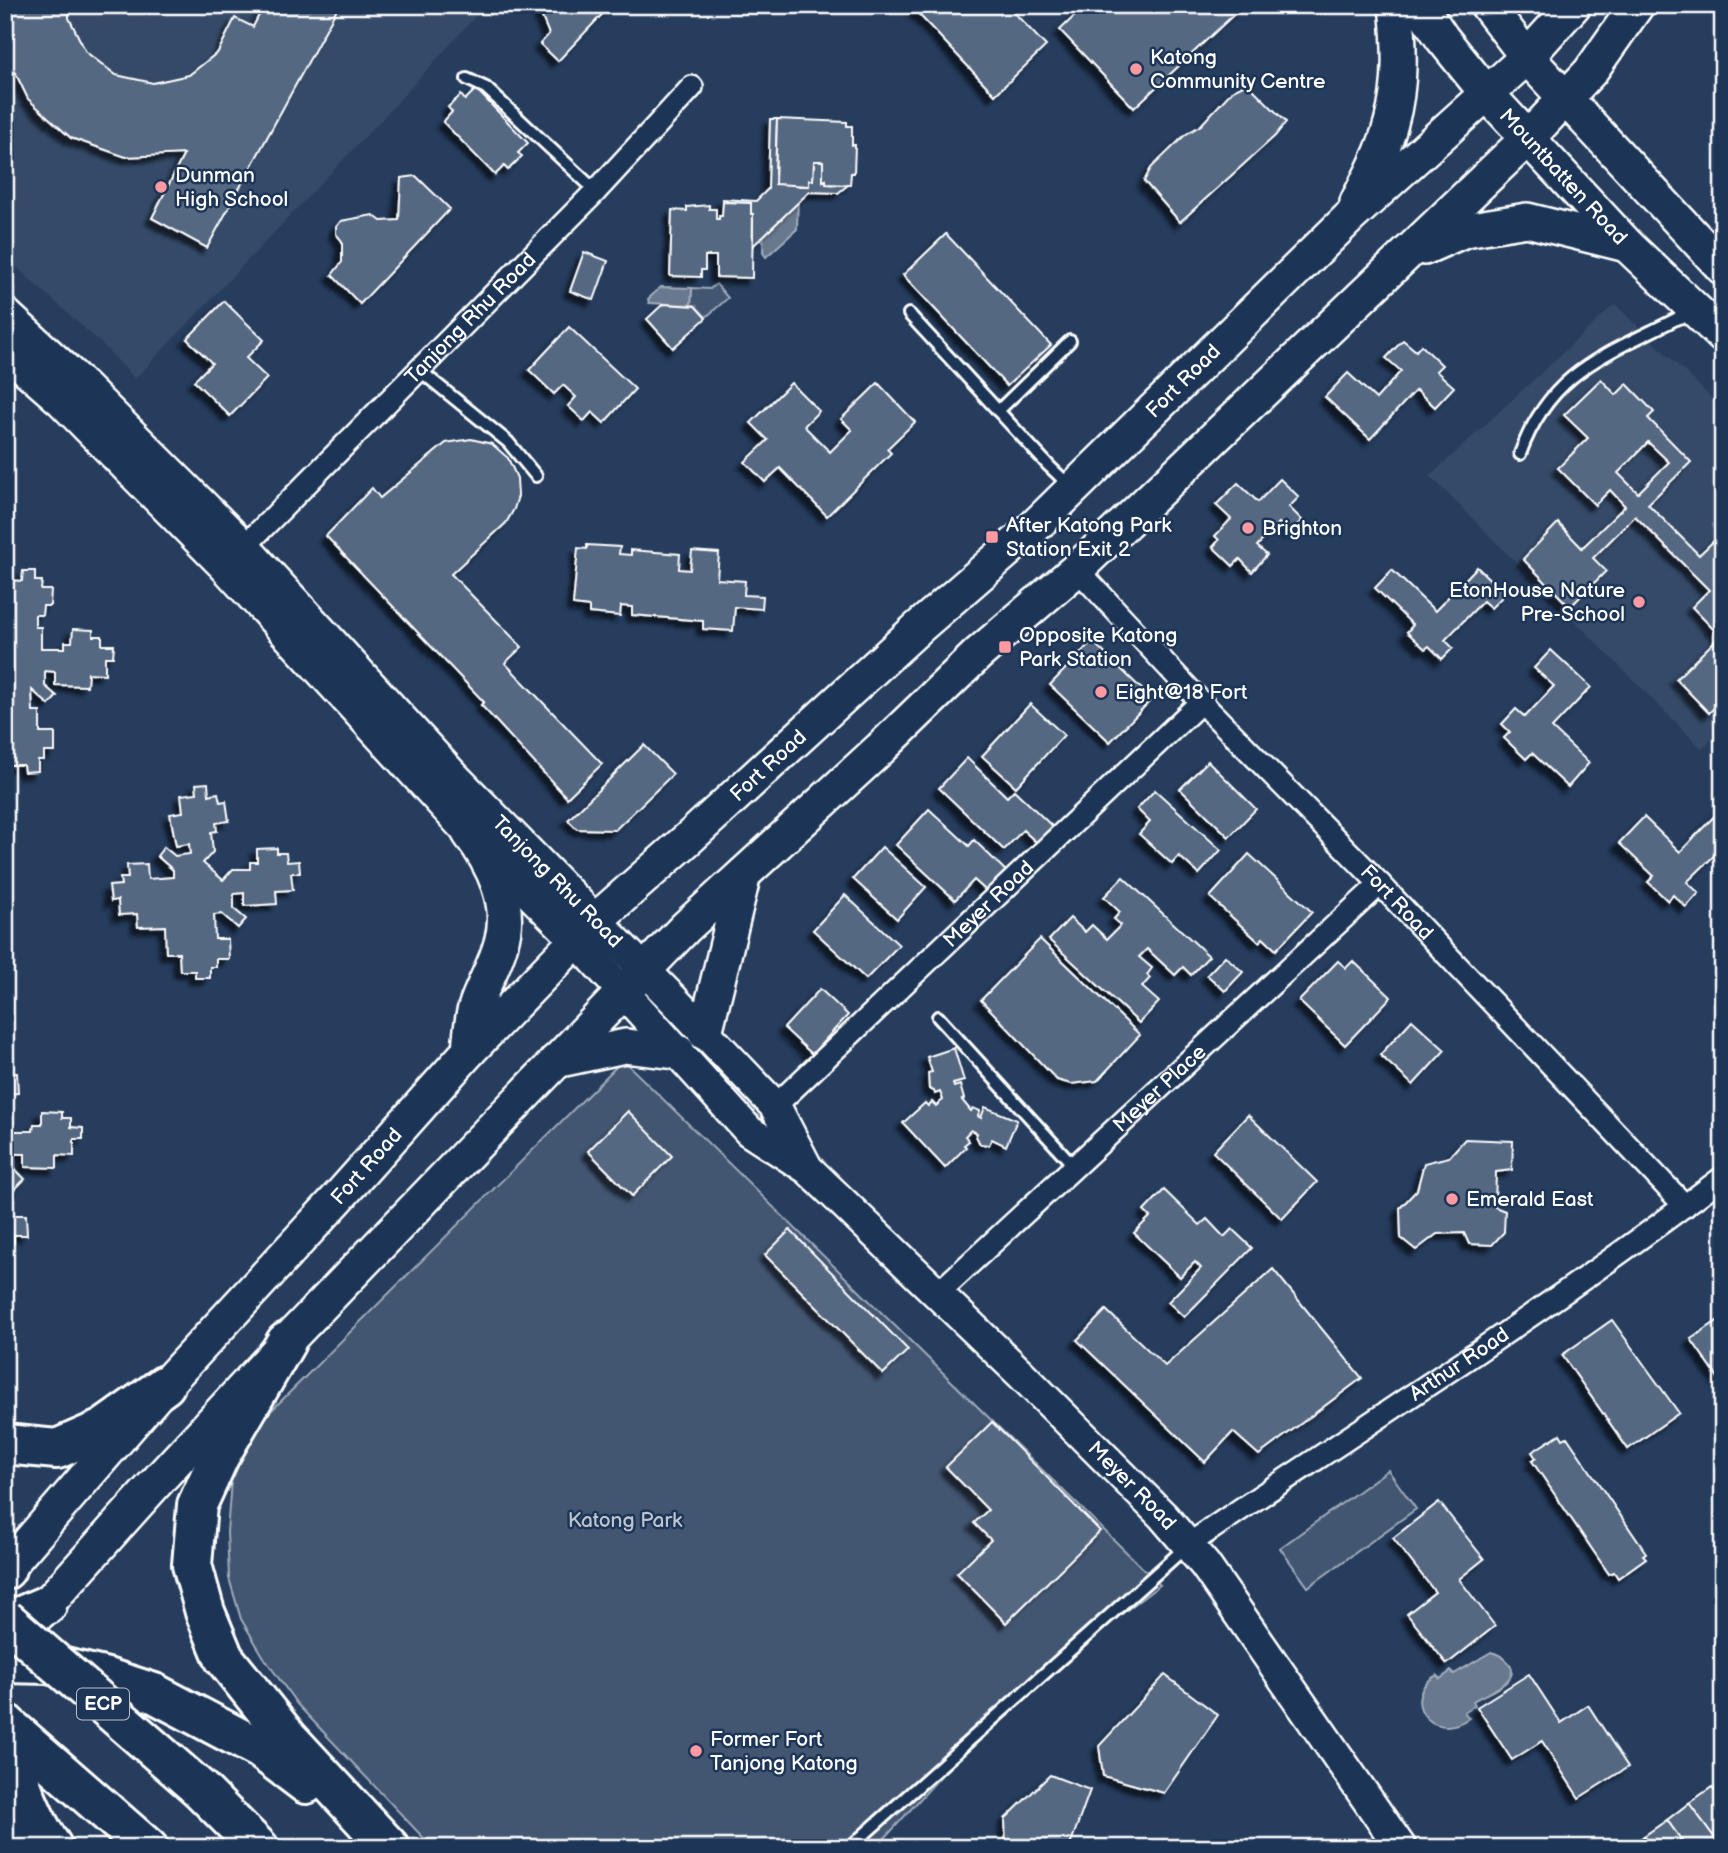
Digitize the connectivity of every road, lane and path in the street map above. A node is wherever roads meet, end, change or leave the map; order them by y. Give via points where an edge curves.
1 (1396, 5) edge
2 (1420, 5) edge
3 (1487, 5) edge
4 (1574, 5) edge
5 (1637, 5) edge
6 (1527, 57) junction
7 (467, 79) dead end
8 (692, 87) dead end
9 (1488, 95) junction
10 (1566, 98) junction
11 (1528, 138) junction
12 (596, 191) junction
13 (1350, 217) junction
14 (1627, 244) junction
15 (1401, 258) junction
16 (1723, 268) edge
17 (5, 313) edge
18 (909, 314) dead end
19 (1711, 324) edge
20 (1070, 341) dead end
21 (5, 352) edge
22 (418, 369) junction
23 (998, 411) junction
24 (1520, 454) dead end
25 (536, 476) dead end
26 (1073, 488) junction
27 (235, 556) junction
28 (1077, 569) junction
29 (1201, 702) junction
30 (469, 833) junction
31 (744, 874) junction
32 (1380, 884) junction
33 (586, 930) junction
34 (633, 981) junction
35 (938, 1017) dead end
36 (705, 1033) junction
37 (469, 1051) junction
38 (678, 1052) junction
39 (556, 1061) junction
40 (775, 1106) junction
41 (1074, 1166) junction
42 (808, 1169) junction
43 (1723, 1177) edge
44 (1685, 1206) junction
45 (937, 1294) junction
46 (286, 1342) junction
47 (164, 1385) junction
48 (5, 1444) edge
49 (1188, 1545) junction
50 (6, 1569) edge
51 (47, 1605) junction
52 (5, 1621) edge
53 (5, 1651) edge
54 (5, 1663) edge
55 (5, 1723) edge
56 (5, 1836) edge
57 (25, 1848) edge
58 (53, 1848) edge
59 (148, 1848) edge
60 (258, 1848) edge
61 (389, 1848) edge
62 (849, 1848) edge
63 (1401, 1848) edge

1 - 13 main road via 1398,92 1391,124
2 - 9 main road, Mountbatten Road
3 - 6 main road
4 - 6 main road, Fort Road
5 - 10 main road
6 - 9 main road, Fort Road
6 - 10 main road
7 - 12 lane via 486,88
8 - 12 street, Tanjong Rhu Road
9 - 11 main road, Mountbatten Road
9 - 13 main road, Fort Road
10 - 11 main road
10 - 16 main road
11 - 14 main road, Mountbatten Road
11 - 15 main road
12 - 22 street, Tanjong Rhu Road
13 - 26 main road, Fort Road
14 - 15 main road via 1527,219 1465,230
14 - 19 main road, Mountbatten Road
15 - 28 main road
17 - 27 street, Tanjong Rhu Road via 78,380
18 - 23 lane
19 - 24 lane via 1678,318 1582,368 1558,389 1530,427
20 - 23 lane
21 - 27 street, Tanjong Rhu Road
22 - 25 lane via 508,442
22 - 27 street, Tanjong Rhu Road
23 - 26 lane
26 - 33 main road, Fort Road
27 - 30 street, Tanjong Rhu Road
27 - 33 street, Tanjong Rhu Road via 452,774
28 - 29 street, Fort Road
28 - 31 main road via 978,654
29 - 32 street, Fort Road
29 - 40 street, Meyer Road
30 - 33 street, Tanjong Rhu Road
30 - 37 main road via 485,854 505,918 502,940 475,1008
31 - 34 main road
31 - 36 main road
32 - 41 street, Meyer Place
32 - 44 street, Fort Road
33 - 34 street, Tanjong Rhu Road
33 - 37 main road, Fort Road
34 - 36 street, Meyer Road
34 - 38 street, Meyer Road
34 - 39 main road
35 - 41 lane
36 - 40 street, Meyer Road
37 - 47 main road, Fort Road
38 - 39 main road via 625,1045
38 - 42 street, Meyer Road via 748,1131
39 - 46 main road
40 - 42 street, Meyer Road
41 - 45 street, Meyer Place
42 - 45 street, Meyer Road
43 - 44 street, Arthur Road
44 - 49 street, Arthur Road
45 - 49 street, Meyer Road
46 - 51 main road
46 - 61 highway via 219,1457 197,1506 192,1565 224,1658 288,1738
47 - 48 highway via 103,1429 57,1449
47 - 50 main road, Fort Road
49 - 62 lane
49 - 63 street, Meyer Road
51 - 52 highway
51 - 53 main road
52 - 60 highway, ECP, bridge via 200,1789
54 - 61 highway via 48,1664 155,1693 260,1749
55 - 58 highway via 20,1780
55 - 59 highway
56 - 57 highway

